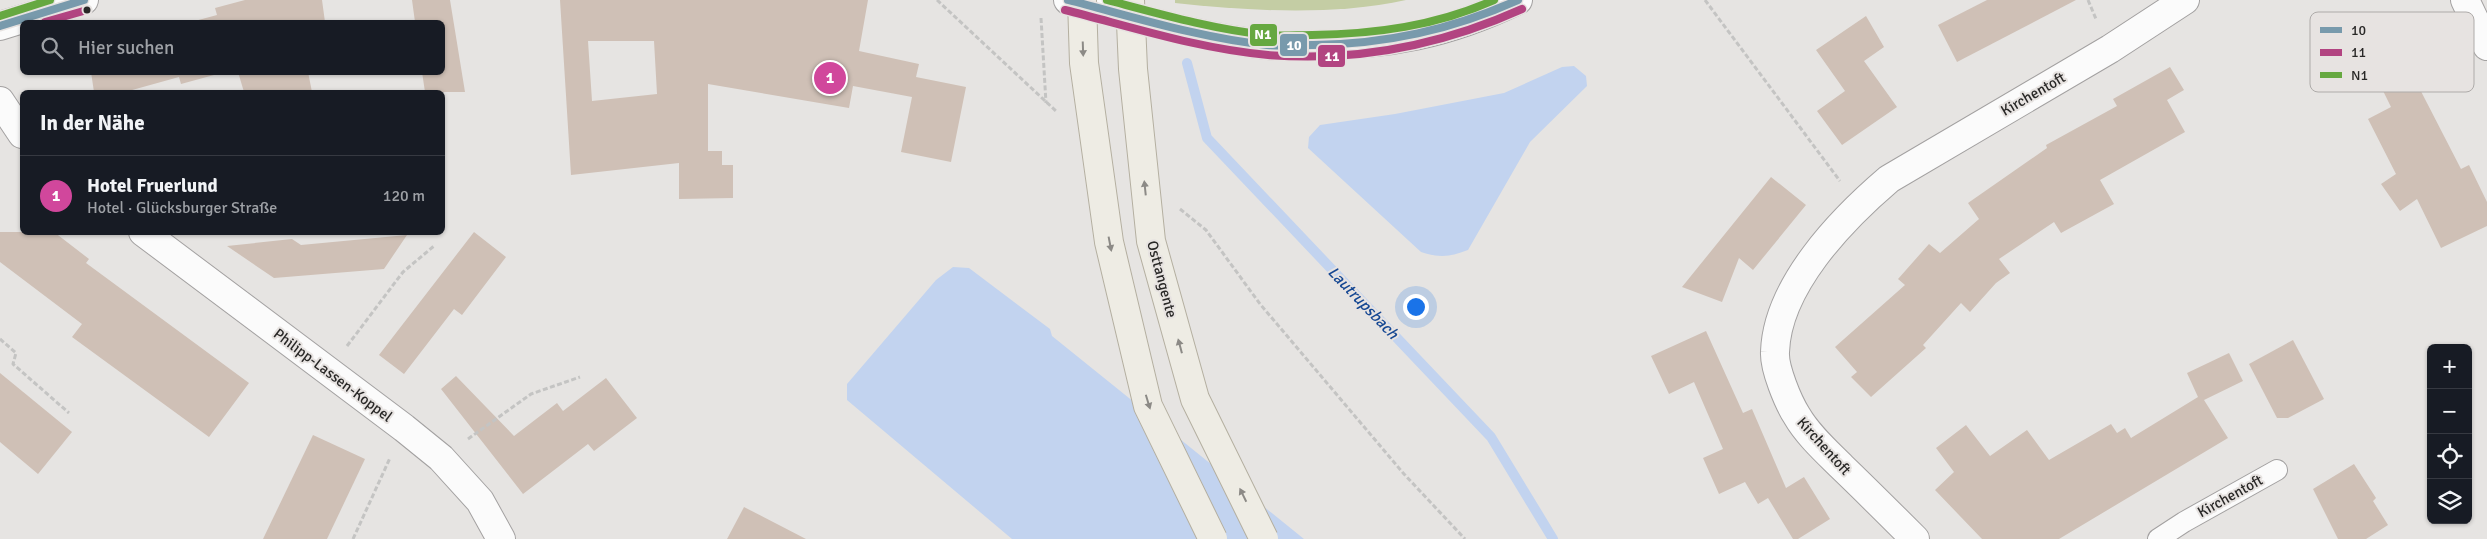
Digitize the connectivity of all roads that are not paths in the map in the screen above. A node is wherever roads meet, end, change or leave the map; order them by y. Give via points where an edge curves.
1 (84, 0) edge
2 (1068, 0) edge
3 (1082, 0) edge
4 (1130, 0) edge
5 (1518, 0) edge
6 (2185, 0) edge
7 (2465, 0) edge
8 (2471, 12) edge
9 (2474, 19) edge
10 (0, 26) edge
11 (2487, 46) edge
12 (0, 101) edge
13 (20, 131) edge
14 (147, 235) edge
15 (2277, 470) dead end
16 (501, 539) edge
17 (1213, 539) edge
18 (1264, 539) edge
19 (1915, 539) edge
20 (2158, 539) edge

1 - 10 street
2 - 5 street via 1177,29 1268,45 1357,46 1426,35 1486,15
3 -> 17 main road, bridge via 1084,63 1109,242 1148,406
18 -> 4 main road, Osttangente, bridge via 1195,399 1151,240 1133,69
6 - 19 street, Kirchentoft via 2110,49 1897,174 1858,206 1823,246 1793,290 1779,321 1774,354 1797,417 1826,451
7 - 8 street
9 - 11 street
12 - 13 street
14 - 16 street, Philipp-Lassen-Koppel via 441,458 480,501
15 - 20 lane, Kirchentoft

